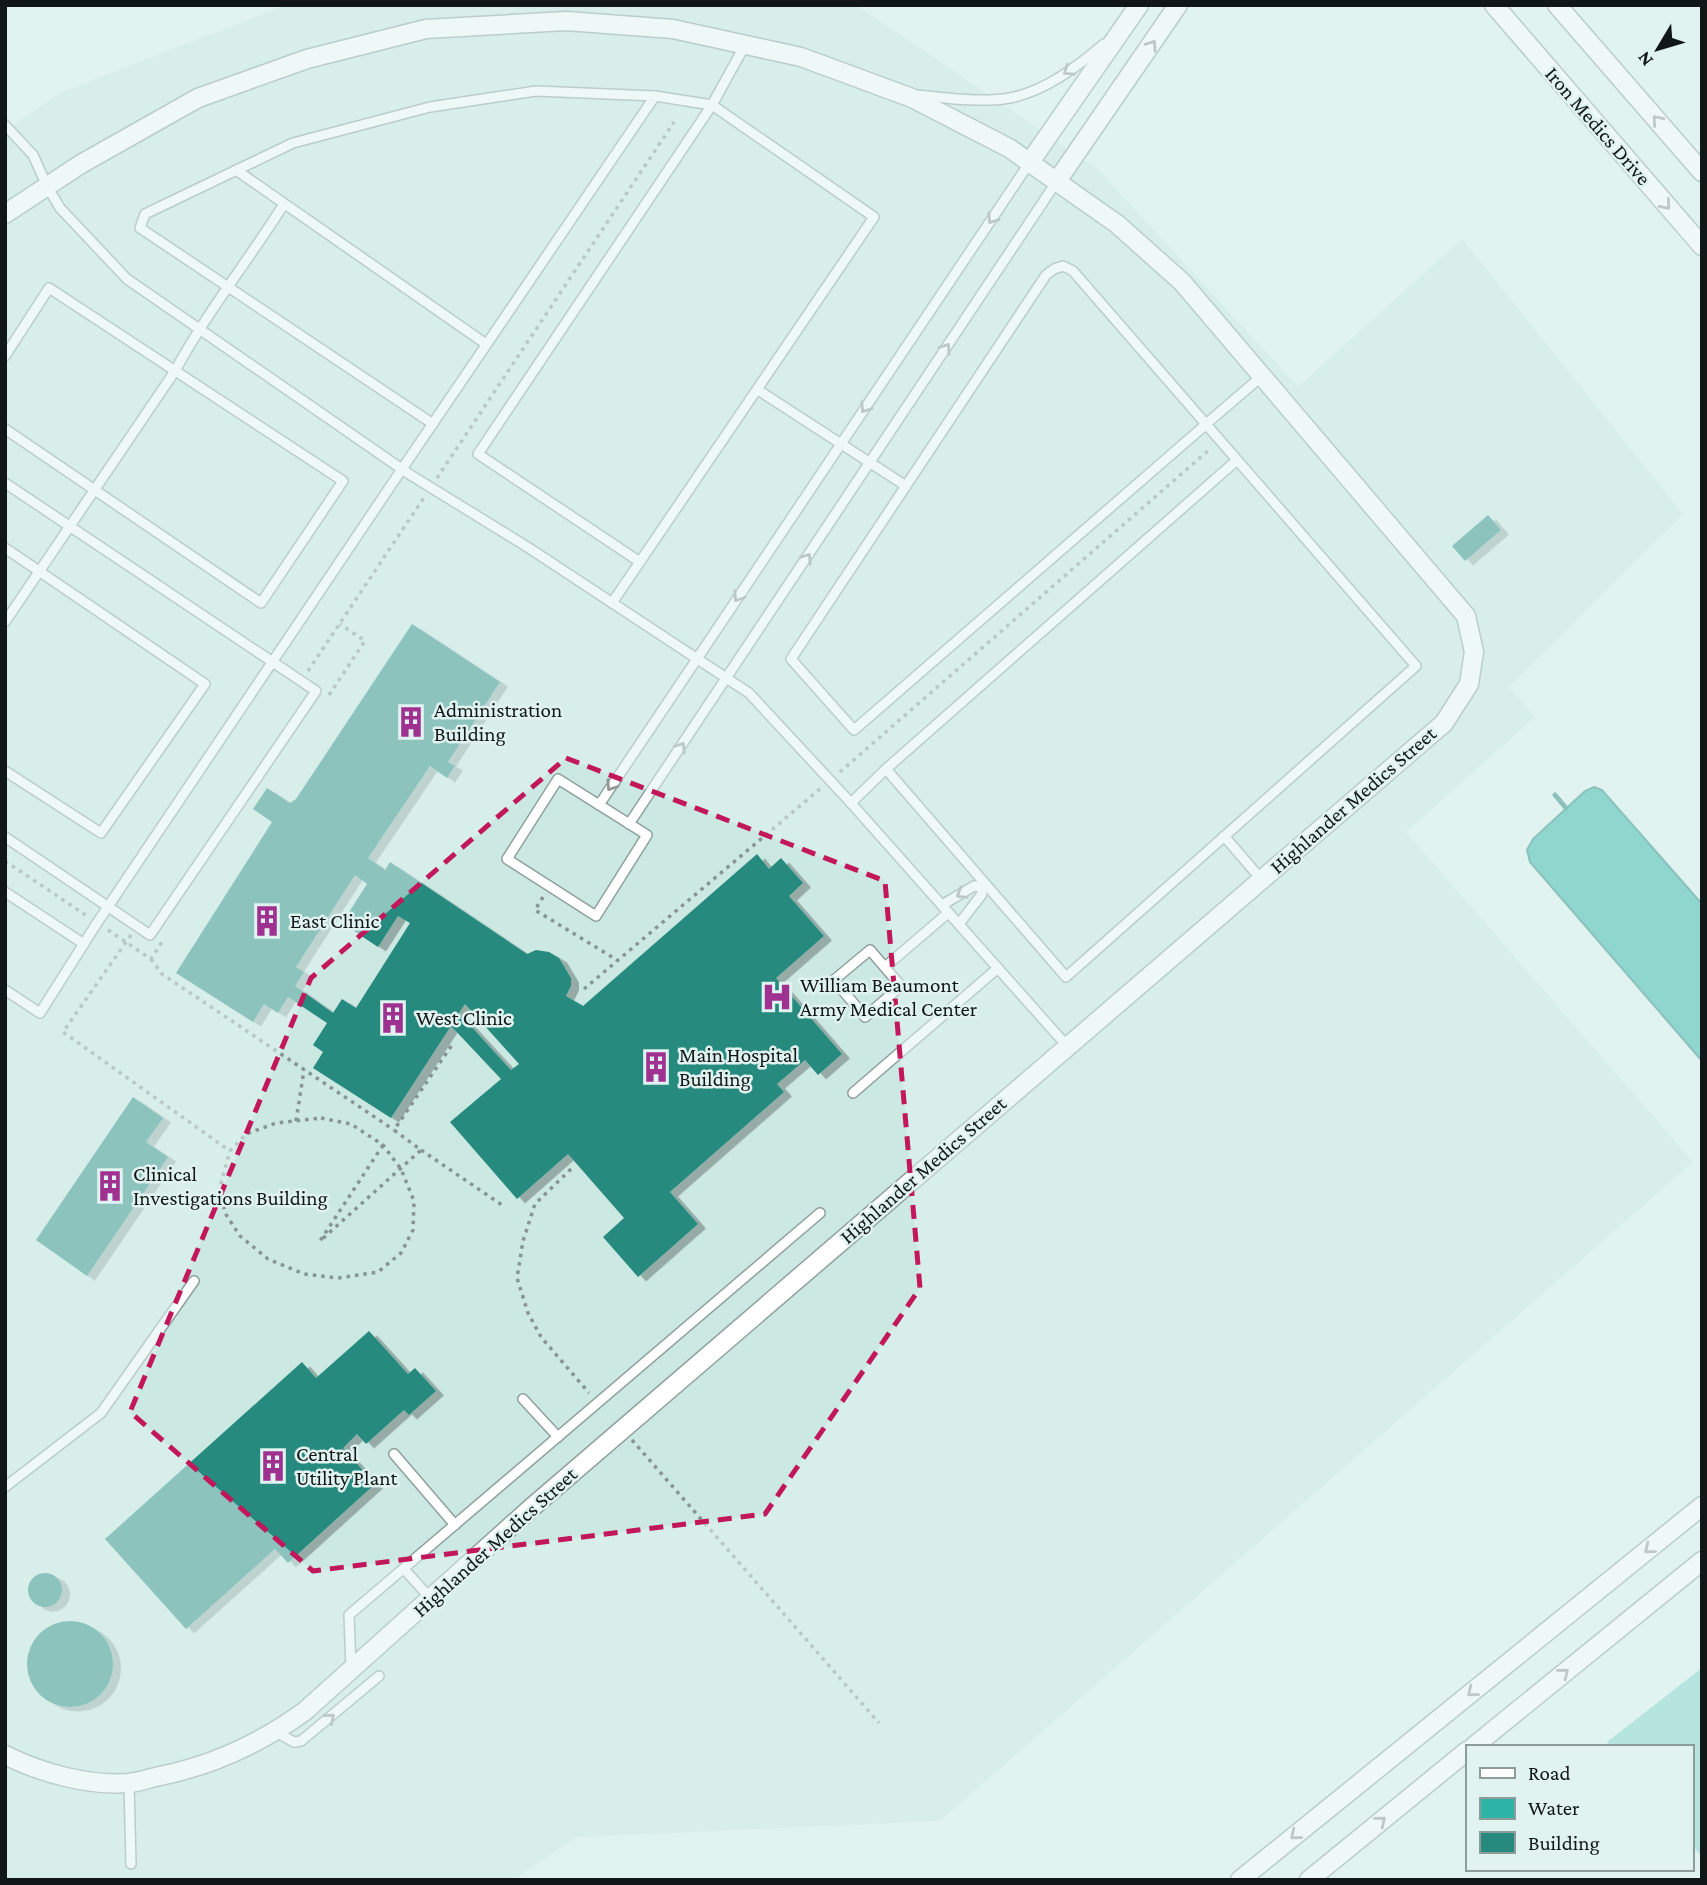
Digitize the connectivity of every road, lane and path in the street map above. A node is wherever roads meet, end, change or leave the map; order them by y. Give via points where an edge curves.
1 (1139, 5) edge
2 (1178, 5) edge
3 (1494, 5) edge
4 (1557, 5) edge
5 (1122, 30) junction
6 (745, 45) junction
7 (899, 93) junction
8 (654, 96) junction
9 (712, 105) junction
10 (674, 122) dead end
11 (5, 125) edge
12 (1030, 162) junction
13 (236, 170) junction
14 (1702, 172) edge
15 (1057, 181) junction
16 (47, 186) junction
17 (284, 204) junction
18 (5, 214) edge
19 (1702, 246) edge
20 (228, 286) junction
21 (198, 328) junction
22 (486, 344) junction
23 (5, 356) edge
24 (175, 371) junction
25 (1262, 376) junction
26 (758, 390) junction
27 (433, 424) junction
28 (1206, 424) junction
29 (5, 429) edge
30 (841, 444) junction
31 (1210, 449) dead end
32 (1237, 460) junction
33 (870, 463) junction
34 (402, 469) junction
35 (5, 482) edge
36 (906, 486) junction
37 (430, 488) junction
38 (94, 489) junction
39 (70, 526) junction
40 (5, 548) edge
41 (640, 562) junction
42 (39, 572) junction
43 (612, 603) junction
44 (5, 622) edge
45 (697, 659) junction
46 (273, 661) junction
47 (726, 678) junction
48 (302, 681) junction
49 (886, 769) junction
50 (5, 771) edge
51 (830, 780) junction
52 (851, 803) junction
53 (599, 805) junction
54 (629, 824) junction
55 (1224, 836) junction
56 (5, 837) edge
57 (1261, 879) junction
58 (549, 886) junction
59 (984, 886) junction
60 (5, 892) edge
61 (109, 906) junction
62 (945, 909) junction
63 (959, 924) junction
64 (137, 926) junction
65 (84, 944) junction
66 (151, 959) dead end
67 (617, 960) junction
68 (885, 967) junction
69 (998, 968) junction
70 (584, 989) dead end
71 (5, 990) edge
72 (454, 1042) dead end
73 (1067, 1046) junction
74 (304, 1070) junction
75 (853, 1093) dead end
76 (296, 1121) junction
77 (394, 1130) junction
78 (383, 1145) junction
79 (421, 1150) junction
80 (230, 1151) junction
81 (401, 1169) junction
82 (571, 1169) dead end
83 (502, 1205) dead end
84 (820, 1213) dead end
85 (194, 1281) dead end
86 (523, 1399) dead end
87 (598, 1403) junction
88 (623, 1430) junction
89 (558, 1437) junction
90 (394, 1454) dead end
91 (5, 1487) edge
92 (1702, 1506) edge
93 (455, 1525) junction
94 (1702, 1560) edge
95 (404, 1569) junction
96 (431, 1599) junction
97 (351, 1670) junction
98 (379, 1676) dead end
99 (879, 1723) dead end
100 (276, 1732) junction
101 (1475, 1745) edge
102 (1466, 1752) edge
103 (5, 1755) edge
104 (129, 1783) junction
105 (131, 1864) dead end
106 (1240, 1880) edge
107 (1310, 1880) edge

1 - 5 street
15 -> 2 street
3 -> 19 street, Iron Medics Drive
14 -> 4 street
5 -> 7 lane via 1052,82 1011,97 977,100
5 - 12 street
6 - 7 street, Highlander Medics Street via 801,57
6 - 9 lane
6 - 16 street, Highlander Medics Street via 673,29 566,21 426,29 307,59 198,98
7 - 12 street, Highlander Medics Street
8 - 9 lane
8 - 13 lane via 536,91 430,107 293,143
8 - 22 lane
9 - 26 lane via 874,217
9 - 41 lane via 478,454
10 - 37 path
11 - 16 lane via 33,155
12 - 15 street, Highlander Medics Street
12 -> 30 lane
13 - 17 lane
13 - 20 lane via 145,214 140,228
15 - 25 street, Highlander Medics Street via 1116,224 1182,282
33 -> 15 lane
16 - 18 street, Highlander Medics Street
16 - 21 lane via 60,208 127,279
17 - 20 lane
17 - 22 lane
20 - 21 lane
20 - 27 lane
21 - 24 lane
21 - 34 lane
22 - 27 lane
23 - 24 lane via 49,288
24 - 38 lane
24 - 38 lane via 344,481 261,603
25 - 28 lane
25 - 57 street, Highlander Medics Street via 1466,616 1474,652 1469,684 1444,723
26 - 30 lane
26 - 41 lane
27 - 34 lane
28 - 32 lane
28 - 36 lane via 1073,271 1063,266 1046,275
28 - 36 lane via 854,730 791,659
29 - 38 lane
30 - 33 lane
30 -> 45 lane
31 - 51 path
32 - 49 lane
32 - 55 lane via 1416,666
33 - 36 lane
47 -> 33 lane
34 - 37 lane
34 - 46 lane
35 - 39 lane
37 - 43 lane
37 - 48 path
38 - 39 lane
39 - 42 lane
39 - 46 lane
40 - 42 lane
41 - 43 lane
42 - 44 lane
42 - 50 lane via 205,684 101,833
43 - 45 lane
45 - 47 lane
45 -> 53 lane
46 - 48 lane
46 - 61 lane
47 - 51 lane via 749,693
54 -> 47 lane
48 - 64 lane via 316,691 150,935
49 - 52 lane
49 - 59 lane
51 - 52 lane
51 - 67 path
52 - 62 lane
53 - 54 lane
53 - 58 lane via 558,779 507,859
54 - 58 lane via 646,835 596,916
55 - 57 lane
55 - 59 lane via 1066,977
56 - 61 lane
57 - 73 street, Highlander Medics Street
58 - 67 path via 535,910
59 -> 62 lane via 974,886
59 - 63 lane
60 - 65 lane
61 - 64 lane
61 - 65 lane
62 - 63 lane
62 - 68 lane
63 - 69 lane
64 - 80 path via 64,1032
65 - 71 lane via 40,1013
66 - 74 path via 162,974
67 - 70 path
68 - 68 lane via 870,950 834,980 865,1017 901,986
69 - 73 lane
69 - 75 lane
72 - 77 path
73 - 88 street, Highlander Medics Street
74 - 76 path
74 - 77 path
76 - 78 path via 321,1118 351,1124
76 - 80 path via 246,1134
77 - 79 path
78 - 81 path
78 - 81 path via 320,1241
79 - 81 path
79 - 83 path
80 - 81 path via 220,1187 225,1213 240,1236 268,1259 304,1274 338,1278 378,1272 401,1253 413,1230 414,1201
82 - 87 path via 535,1203 517,1278 541,1337
84 - 87 lane
85 - 91 lane via 101,1413
86 - 89 lane
87 - 89 lane
88 - 96 street, Highlander Medics Street
88 - 99 path
89 - 93 lane
90 - 93 lane
92 -> 106 street
93 - 95 lane
101 -> 94 street
95 - 96 lane
95 - 97 lane via 349,1615
96 - 97 street, Highlander Medics Street
97 - 100 street, Highlander Medics Street
100 -> 98 lane via 301,1741
100 - 104 street, Highlander Medics Street via 193,1769
107 -> 102 street
103 - 104 street, Highlander Medics Street via 27,1766 86,1781
104 - 105 lane

